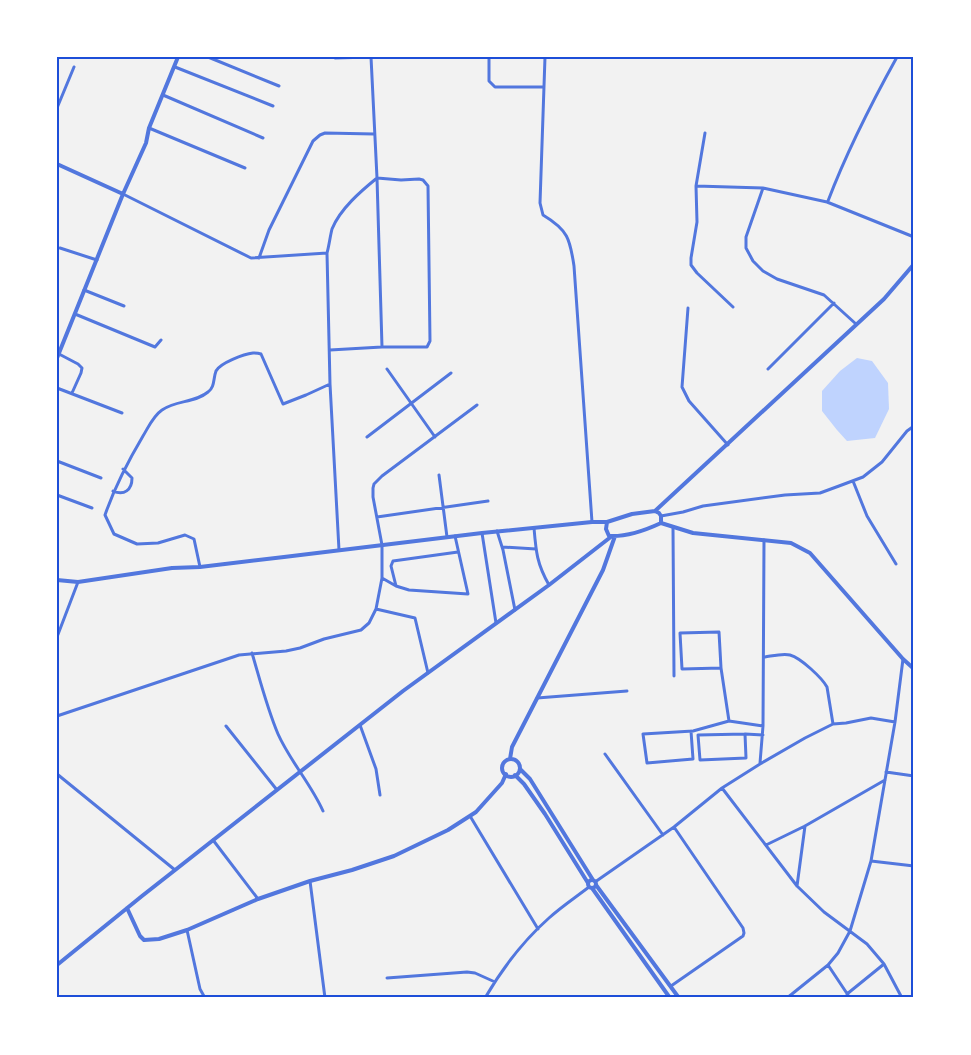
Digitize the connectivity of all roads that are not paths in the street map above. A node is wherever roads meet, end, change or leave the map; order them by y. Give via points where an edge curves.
1 (178, 57) edge
2 (208, 57) edge
3 (371, 57) edge
4 (489, 57) edge
5 (545, 57) edge
6 (897, 57) edge
7 (335, 58) edge
8 (174, 66) junction
9 (74, 67) dead end
10 (279, 86) dead end
11 (544, 87) junction
12 (163, 95) junction
13 (273, 106) dead end
14 (57, 108) edge
15 (149, 128) junction
16 (705, 133) dead end
17 (374, 134) junction
18 (263, 138) dead end
19 (57, 164) edge
20 (245, 168) dead end
21 (377, 178) junction
22 (696, 186) junction
23 (762, 188) junction
24 (123, 194) junction
25 (827, 202) junction
26 (914, 237) edge
27 (60, 248) dead end
28 (327, 253) junction
29 (259, 258) junction
30 (97, 260) junction
31 (914, 264) edge
32 (84, 290) junction
33 (834, 303) junction
34 (124, 306) dead end
35 (733, 307) dead end
36 (688, 308) dead end
37 (75, 314) junction
38 (856, 324) junction
39 (161, 340) dead end
40 (382, 347) junction
41 (330, 350) junction
42 (58, 356) edge
43 (387, 369) dead end
44 (768, 369) dead end
45 (451, 373) dead end
46 (330, 384) junction
47 (57, 388) edge
48 (72, 393) junction
49 (411, 403) junction
50 (477, 405) dead end
51 (122, 413) dead end
52 (914, 426) edge
53 (367, 437) dead end
54 (435, 437) junction
55 (728, 445) junction
56 (57, 461) edge
57 (123, 469) junction
58 (439, 476) dead end
59 (101, 478) dead end
60 (853, 481) junction
61 (113, 491) junction
62 (57, 495) edge
63 (488, 501) dead end
64 (92, 508) dead end
65 (443, 508) junction
66 (655, 512) junction
67 (661, 516) junction
68 (377, 518) junction
69 (592, 522) junction
70 (607, 522) junction
71 (661, 522) junction
72 (673, 527) junction
73 (534, 528) junction
74 (497, 531) junction
75 (482, 533) junction
76 (455, 536) junction
77 (614, 536) junction
78 (447, 537) junction
79 (764, 540) junction
80 (382, 545) junction
81 (502, 547) junction
82 (536, 549) junction
83 (339, 550) junction
84 (458, 552) junction
85 (896, 564) dead end
86 (200, 567) junction
87 (382, 578) junction
88 (57, 580) edge
89 (78, 582) junction
90 (549, 585) junction
91 (396, 586) junction
92 (376, 609) junction
93 (515, 610) junction
94 (496, 624) junction
95 (57, 637) edge
96 (252, 653) junction
97 (765, 657) junction
98 (903, 659) junction
99 (721, 668) junction
100 (914, 669) edge
101 (428, 673) junction
102 (674, 676) dead end
103 (627, 691) dead end
104 (537, 698) junction
105 (57, 716) edge
106 (729, 721) junction
107 (895, 722) junction
108 (833, 724) junction
109 (360, 725) junction
110 (226, 726) dead end
111 (764, 726) junction
112 (690, 731) junction
113 (745, 734) junction
114 (763, 735) junction
115 (605, 754) dead end
116 (510, 759) junction
117 (760, 764) junction
118 (520, 769) junction
119 (300, 772) junction
120 (886, 772) junction
121 (57, 774) edge
122 (506, 774) junction
123 (515, 775) junction
124 (914, 776) edge
125 (885, 780) junction
126 (722, 788) junction
127 (277, 790) junction
128 (380, 795) dead end
129 (323, 811) dead end
130 (470, 816) junction
131 (805, 826) junction
132 (674, 827) junction
133 (663, 835) junction
134 (213, 840) junction
135 (765, 845) junction
136 (871, 861) junction
137 (914, 866) edge
138 (175, 870) junction
139 (310, 881) junction
140 (592, 884) junction
141 (797, 886) junction
142 (258, 899) junction
143 (127, 908) junction
144 (538, 929) junction
145 (187, 930) junction
146 (850, 931) junction
147 (884, 964) junction
148 (57, 965) edge
149 (828, 965) junction
150 (387, 978) dead end
151 (495, 982) junction
152 (671, 986) junction
153 (847, 993) junction
154 (793, 994) junction
155 (206, 998) edge
156 (325, 998) edge
157 (485, 998) edge
158 (670, 998) edge
159 (680, 998) edge
160 (787, 998) edge
161 (797, 998) edge
162 (850, 998) edge
163 (902, 998) edge

1 - 8 street
2 - 10 street
3 - 7 street
3 - 17 street
4 - 11 street via 489,81 495,87
5 - 11 street
6 - 25 street
8 - 12 street
8 - 13 street
9 - 14 street
11 - 69 street via 540,203 543,215 560,226 571,244
12 - 15 street
12 - 18 street
15 - 20 street
15 - 24 street
16 - 22 street
17 - 21 street
17 - 29 street via 325,133 313,141
19 - 24 street
21 - 28 street via 348,205 333,228
21 - 40 street
21 - 40 street via 419,179 428,186 430,341 427,347
22 - 23 street
22 - 35 street via 697,222 691,265
23 - 25 street
23 - 33 street via 746,237 746,248 753,261 777,279 824,295
24 - 29 street via 251,258
24 - 30 street
25 - 26 street
27 - 30 street
28 - 29 street
28 - 41 street
30 - 32 street
31 - 38 street
32 - 34 street
32 - 37 street
33 - 38 street
33 - 44 street
36 - 55 street via 682,387 689,401
37 - 39 street via 155,347
37 - 42 street
38 - 55 street
40 - 41 street
41 - 46 street
42 - 48 street via 82,368
43 - 49 street
45 - 49 street
46 - 57 street via 283,404 261,354 254,352 228,361 216,372 211,390 200,398 161,410
46 - 83 street
47 - 48 street
48 - 51 street
49 - 53 street
49 - 54 street
50 - 54 street
52 - 60 street via 882,462
54 - 68 street via 374,484
55 - 66 street
56 - 59 street
57 - 61 street
57 - 61 street via 132,478 130,489
58 - 65 street
60 - 67 street via 820,493 703,506
60 - 85 street via 867,516
61 - 86 street via 105,515 114,534 137,544 191,536
62 - 64 street
63 - 65 street
65 - 68 street
65 - 78 street
66 - 67 street
66 - 70 street
67 - 71 street
68 - 80 street
69 - 70 street
69 - 73 street
70 - 77 street via 607,533
71 - 72 street
71 - 77 street
72 - 79 street via 693,533
72 - 102 street
73 - 74 street
73 - 82 street
74 - 75 street
74 - 81 street
75 - 76 street
75 - 94 street
76 - 78 street
76 - 84 street
77 - 90 street
77 - 104 street via 603,570
78 - 80 street
79 - 97 street
79 - 98 street via 790,543 810,553
80 - 83 street
80 - 87 street
81 - 82 street
81 - 93 street
82 - 90 street
83 - 86 street
84 - 91 street via 393,561
84 - 91 street via 468,594
86 - 89 street
87 - 91 street
87 - 92 street
88 - 89 street
89 - 95 street
90 - 93 street
92 - 96 street via 361,630 286,651
92 - 101 street via 416,618
93 - 94 street
94 - 101 street
96 - 105 street
96 - 119 street via 278,734
97 - 108 street via 789,655 799,659 825,682
97 - 111 street
98 - 100 street
98 - 107 street
99 - 99 street via 682,669 680,633 719,633
99 - 106 street
101 - 109 street
103 - 104 street
104 - 116 street via 512,747
106 - 111 street
106 - 112 street
107 - 108 street via 871,718
107 - 120 street
108 - 117 street
109 - 119 street
109 - 128 street via 376,769
110 - 127 street
111 - 114 street
112 - 112 street via 643,734 647,763 693,759
113 - 113 street via 698,735 700,760 746,758
113 - 114 street
114 - 117 street
115 - 133 street
116 - 118 street
116 - 122 street via 503,764
117 - 126 street
118 - 123 street
118 - 140 street via 565,833
119 - 127 street
119 - 129 street
120 - 124 street
120 - 125 street
121 - 138 street
122 - 123 street
122 - 130 street
123 - 140 street
125 - 131 street
125 - 136 street
126 - 132 street
126 - 135 street
127 - 134 street
130 - 139 street via 394,856
130 - 144 street
131 - 135 street
131 - 141 street
132 - 133 street
132 - 152 street via 744,933
133 - 140 street
134 - 138 street
134 - 142 street
135 - 141 street
136 - 137 street
136 - 146 street
138 - 143 street
139 - 142 street
139 - 156 street
140 - 144 street
140 - 152 street
140 - 158 street
141 - 146 street
142 - 145 street
143 - 145 street via 144,940
143 - 148 street
144 - 151 street
145 - 155 street via 200,989
146 - 147 street
146 - 149 street
147 - 153 street
147 - 163 street
149 - 153 street
149 - 154 street
150 - 151 street via 466,972
151 - 157 street
152 - 159 street
153 - 162 street
154 - 160 street
154 - 161 street

